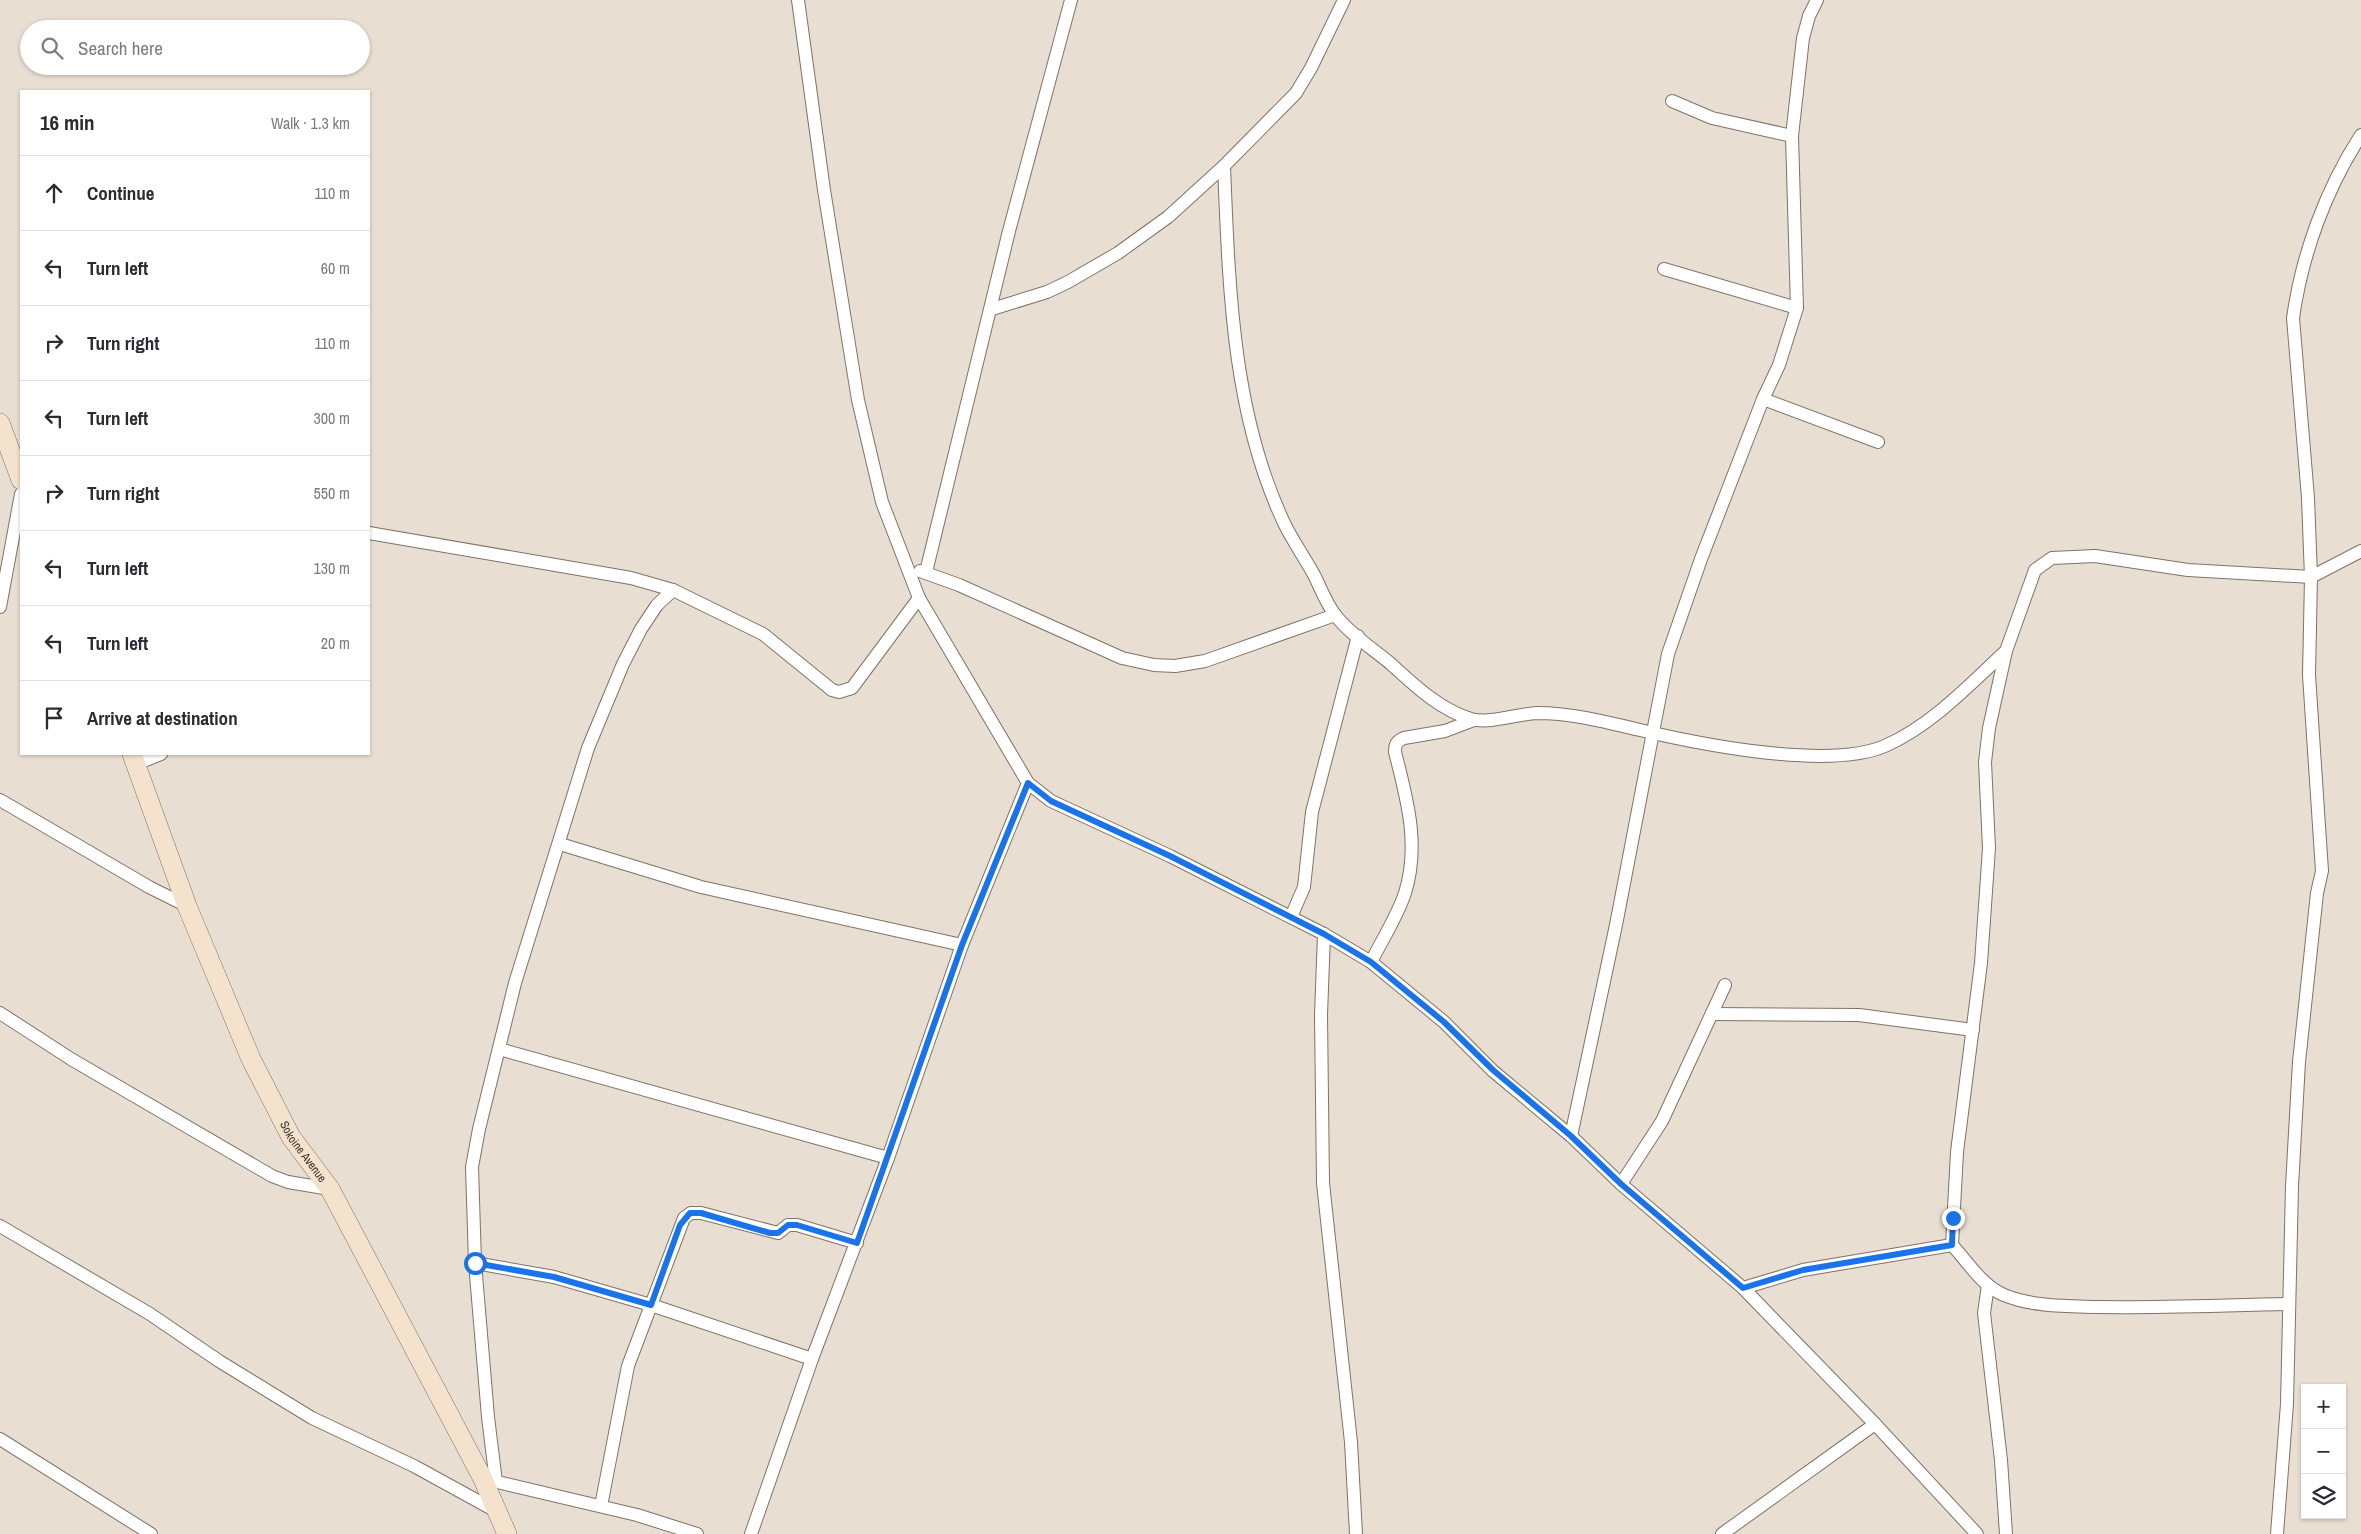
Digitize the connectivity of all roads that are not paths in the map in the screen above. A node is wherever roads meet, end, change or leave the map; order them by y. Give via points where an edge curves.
1 (798, 0) edge
2 (1071, 0) edge
3 (1344, 0) edge
4 (1817, 0) edge
5 (1672, 101) dead end
6 (2361, 135) edge
7 (1792, 136) junction
8 (1224, 166) junction
9 (1664, 269) dead end
10 (1797, 308) junction
11 (992, 309) junction
12 (1763, 399) junction
13 (2, 430) edge
14 (1878, 442) dead end
15 (18, 457) edge
16 (20, 472) edge
17 (20, 499) edge
18 (370, 533) edge
19 (2361, 551) edge
20 (909, 569) junction
21 (926, 572) junction
22 (2311, 577) junction
23 (673, 590) junction
24 (919, 598) junction
25 (0, 607) edge
26 (1335, 615) junction
27 (1358, 636) junction
28 (2006, 651) junction
29 (1474, 720) junction
30 (1652, 733) junction
31 (156, 755) edge
32 (134, 759) edge
33 (1028, 783) junction
34 (0, 800) edge
35 (560, 844) junction
36 (187, 906) junction
37 (1291, 917) junction
38 (1324, 934) junction
39 (962, 945) junction
40 (1371, 962) junction
41 (1725, 985) dead end
42 (0, 1013) edge
43 (1712, 1014) junction
44 (1973, 1030) junction
45 (499, 1048) junction
46 (1571, 1136) junction
47 (888, 1158) junction
48 (1621, 1184) junction
49 (330, 1189) junction
50 (0, 1226) edge
51 (857, 1243) junction
52 (1952, 1245) junction
53 (475, 1263) junction
54 (1988, 1285) junction
55 (1743, 1288) junction
56 (2289, 1304) junction
57 (651, 1305) junction
58 (812, 1358) junction
59 (1875, 1424) junction
60 (0, 1439) edge
61 (489, 1480) junction
62 (601, 1506) junction
63 (496, 1511) junction
64 (151, 1534) edge
65 (507, 1534) edge
66 (697, 1534) edge
67 (751, 1534) edge
68 (1356, 1534) edge
69 (1722, 1534) edge
70 (1977, 1534) edge
71 (2006, 1534) edge
72 (2277, 1534) edge

1 - 20 street via 858,400 882,502
2 - 11 street via 1009,231
3 - 8 street via 1296,93
4 - 7 street via 1803,38
5 - 7 street via 1712,118
6 - 22 street via 2327,196 2296,298 2294,318
7 - 10 street
8 - 11 street via 1168,217 1118,253 1047,292
8 - 26 street via 1232,309 1251,428 1285,525
9 - 10 street
10 - 12 street via 1779,365
11 - 21 street
12 - 14 street
12 - 30 street via 1683,604 1668,654
13 - 15 street
15 - 16 street
17 - 25 street
18 - 23 street via 604,573
19 - 22 street
20 - 21 street
20 - 24 street
21 - 26 street via 1122,658 1154,665 1175,666 1205,661
22 - 28 street via 2188,570 2095,556 2052,558 2035,570
22 - 56 street via 2309,674 2322,871 2299,1062
23 - 24 street via 763,634 832,690 839,692 852,688
23 - 35 street via 657,605 623,664 588,748
24 - 33 street
26 - 27 street
27 - 29 street via 1427,695 1451,711
27 - 37 street via 1312,812 1304,886
28 - 30 street via 1933,717 1884,747 1864,752 1821,758
28 - 44 street via 1989,728 1986,762 1989,848
29 - 30 street via 1554,714
29 - 40 street via 1445,732 1404,738 1395,745 1394,752 1410,811 1412,852 1405,893
30 - 46 street via 1616,925
31 - 32 street
32 - 36 street, Sokoine Avenue
33 - 37 street via 1051,801
33 - 39 street
34 - 36 street
35 - 39 street via 701,886
35 - 45 street via 515,983
36 - 49 street, Sokoine Avenue via 221,992 270,1099 291,1137
37 - 38 street
38 - 40 street
38 - 68 street via 1321,1015 1323,1183 1352,1442
39 - 47 street
40 - 46 street via 1444,1022 1493,1070
41 - 43 street
42 - 49 street via 71,1059 272,1176
43 - 44 street via 1858,1015
43 - 48 street via 1662,1121
44 - 52 street via 1957,1152
45 - 47 street
45 - 53 street via 472,1167
46 - 48 street
47 - 51 street
48 - 55 street
49 - 61 street, Sokoine Avenue
50 - 63 street via 150,1314 312,1418 414,1466
51 - 57 street via 797,1225 788,1225 778,1233 770,1233 701,1213 690,1213 680,1225
51 - 58 street
52 - 54 street
52 - 55 street via 1803,1270
53 - 57 street via 554,1277
53 - 61 street via 488,1417
54 - 56 street via 2020,1300 2062,1306 2146,1308
54 - 71 street via 1984,1313 2002,1460
55 - 59 street
56 - 72 street via 2287,1404
57 - 58 street
57 - 62 street via 628,1366
58 - 67 street
59 - 69 street
59 - 70 street
60 - 64 street
61 - 62 street
61 - 63 street, Sokoine Avenue
62 - 66 street
63 - 65 street, Sokoine Avenue

